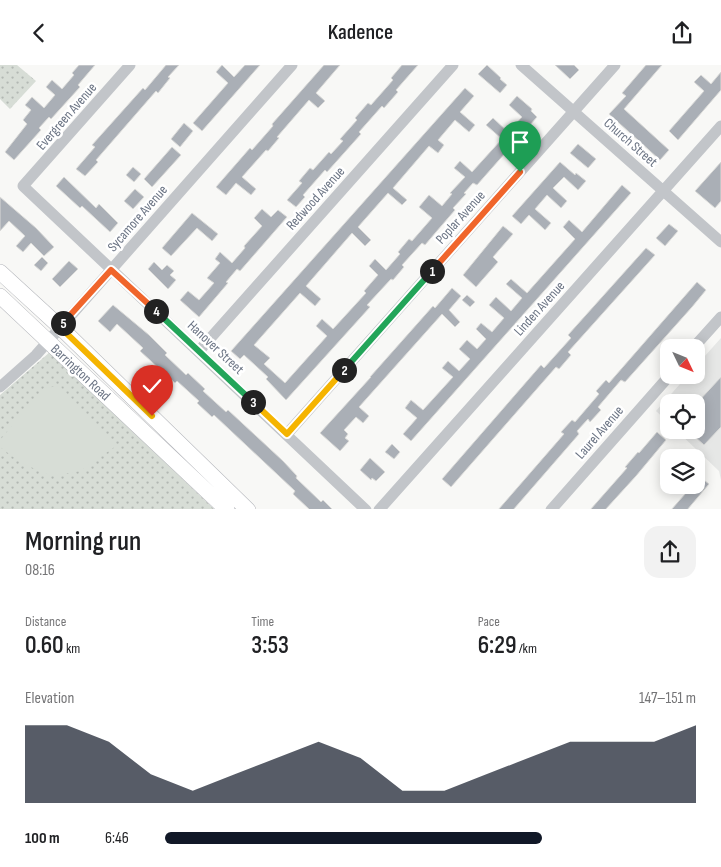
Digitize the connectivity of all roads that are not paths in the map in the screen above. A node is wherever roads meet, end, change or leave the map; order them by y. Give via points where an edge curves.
1 (130, 65) edge
2 (292, 65) edge
3 (453, 65) edge
4 (521, 65) edge
5 (615, 65) edge
6 (574, 111) junction
7 (721, 127) edge
8 (23, 186) joint
9 (664, 191) junction
10 (721, 242) edge
11 (111, 270) junction
12 (0, 272) edge
13 (0, 296) edge
14 (721, 317) edge
15 (60, 327) junction
16 (701, 339) edge
17 (47, 340) junction
18 (199, 351) junction
19 (662, 384) edge
20 (0, 387) edge
21 (287, 434) junction
22 (227, 509) edge
23 (248, 509) edge
24 (366, 509) edge
25 (379, 509) edge
26 (551, 509) edge

1 - 8 street, Evergreen Avenue
2 - 11 street, Sycamore Avenue
3 - 18 street, Redwood Avenue
4 - 6 street, Church Street
5 - 6 street, Poplar Avenue
6 - 9 street, Church Street
6 - 21 street, Poplar Avenue
7 - 9 street, Linden Avenue
8 - 11 street, Hanover Street
9 - 10 street, Church Street
9 - 25 street, Linden Avenue
11 - 15 street, Sycamore Avenue
11 - 18 street, Hanover Street
12 - 15 main road, Barrington Road
13 - 17 main road, Barrington Road
14 - 16 street
15 - 17 street, Sycamore Avenue
15 - 23 main road, Barrington Road
17 - 20 street, Sycamore Avenue via 36,355
17 - 22 main road, Barrington Road
18 - 21 street, Hanover Street
19 - 26 street, Laurel Avenue
21 - 24 street, Hanover Street

